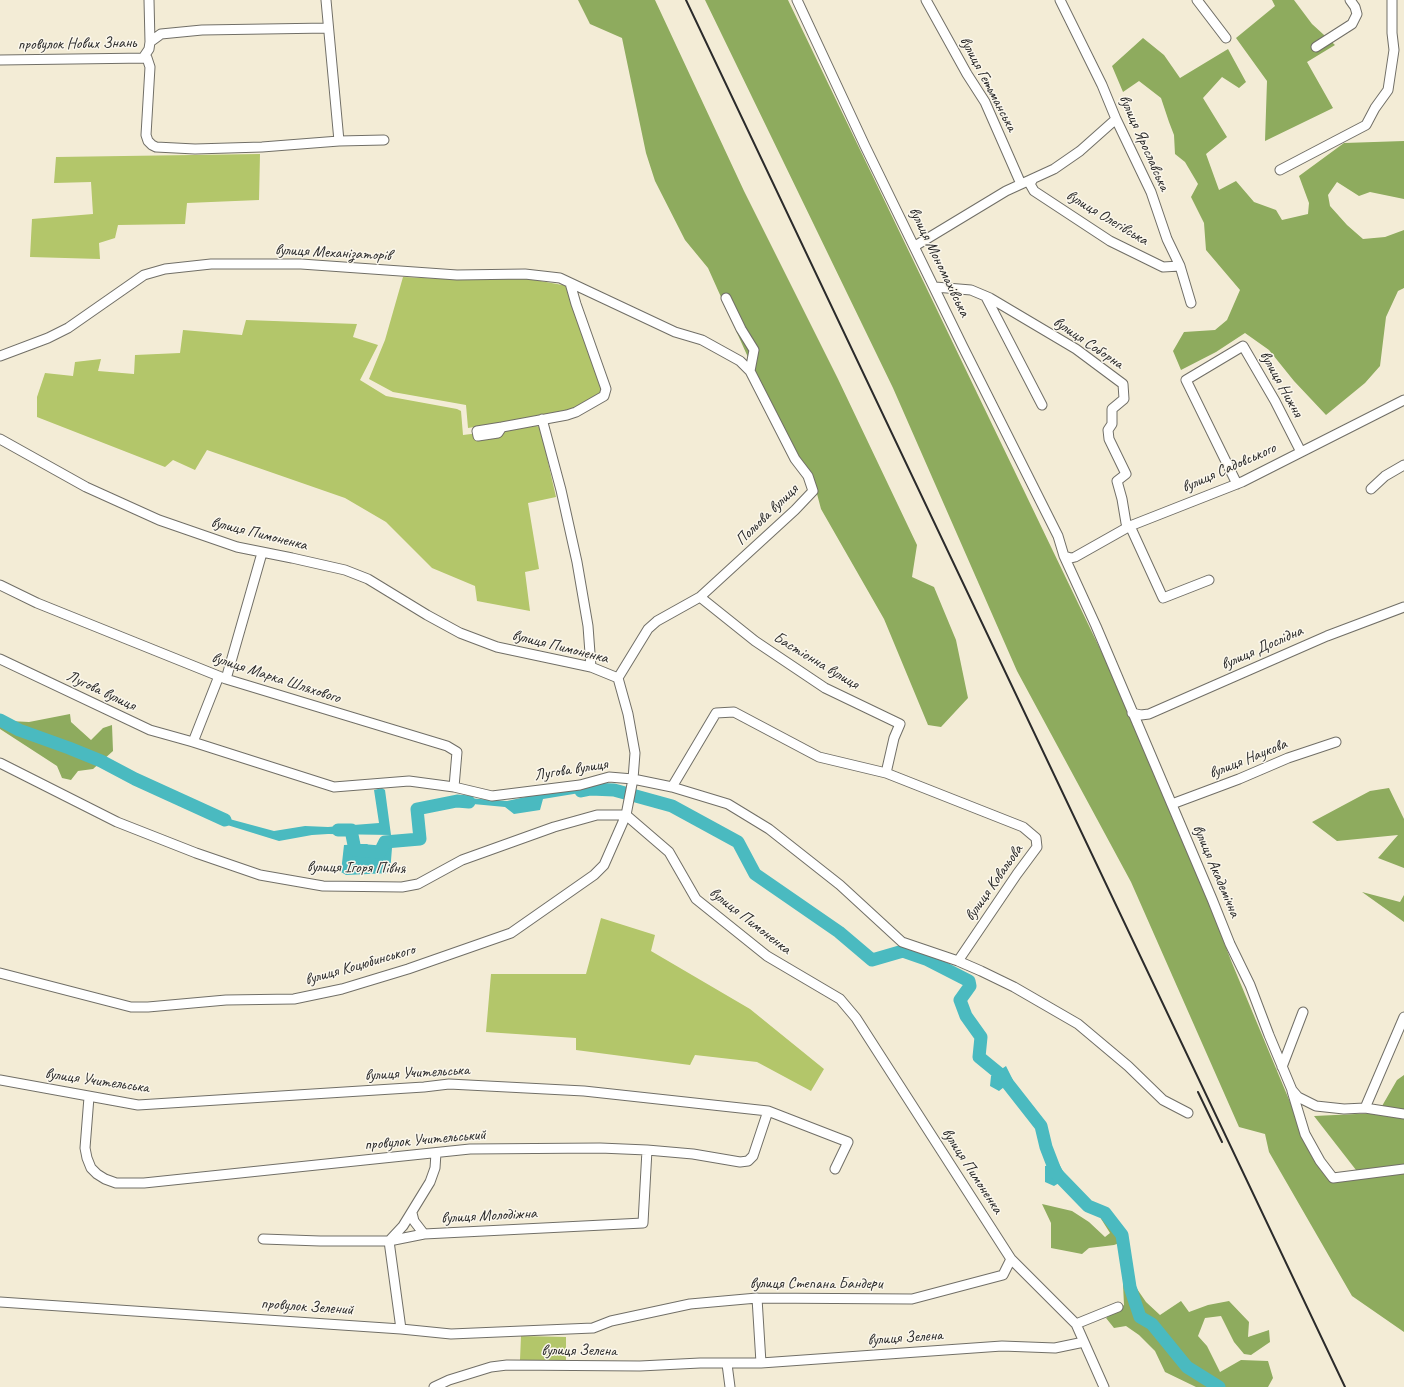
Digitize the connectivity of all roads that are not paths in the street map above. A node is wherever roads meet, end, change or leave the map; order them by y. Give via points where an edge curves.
1 (149, 0) edge
2 (326, 0) edge
3 (797, 0) edge
4 (926, 0) edge
5 (1060, 0) edge
6 (1197, 0) edge
7 (1350, 0) edge
8 (1392, 0) edge
9 (328, 28) junction
10 (1226, 38) dead end
11 (150, 42) junction
12 (1316, 48) dead end
13 (143, 58) junction
14 (0, 60) edge
15 (1116, 119) junction
16 (384, 140) dead end
17 (338, 141) junction
18 (1280, 170) dead end
19 (1033, 179) junction
20 (1021, 184) junction
21 (915, 246) junction
22 (1180, 266) junction
23 (570, 283) junction
24 (934, 287) junction
25 (589, 292) junction
26 (986, 296) junction
27 (726, 298) dead end
28 (1191, 303) dead end
29 (576, 304) junction
30 (675, 332) joint
31 (1, 355) edge
32 (750, 371) junction
33 (1404, 400) edge
34 (1042, 405) dead end
35 (542, 420) junction
36 (502, 426) dead end
37 (0, 439) edge
38 (1301, 452) junction
39 (1404, 465) edge
40 (1236, 484) junction
41 (1371, 489) dead end
42 (1130, 526) junction
43 (262, 552) junction
44 (1079, 555) junction
45 (1064, 556) junction
46 (1073, 574) junction
47 (1209, 580) dead end
48 (0, 585) edge
49 (700, 597) junction
50 (1404, 607) edge
51 (0, 659) edge
52 (591, 667) junction
53 (222, 678) junction
54 (618, 678) junction
55 (1132, 713) junction
56 (1145, 714) junction
57 (1137, 725) junction
58 (193, 742) junction
59 (1336, 742) dead end
60 (0, 763) edge
61 (886, 774) junction
62 (632, 780) junction
63 (454, 787) junction
64 (672, 787) junction
65 (1172, 804) junction
66 (626, 816) junction
67 (958, 961) junction
68 (0, 973) edge
69 (1303, 1012) dead end
70 (1404, 1017) edge
71 (1282, 1067) junction
72 (0, 1080) edge
73 (1292, 1090) junction
74 (89, 1097) junction
75 (1365, 1108) junction
76 (768, 1111) junction
77 (1188, 1113) dead end
78 (1404, 1114) edge
79 (648, 1150) junction
80 (436, 1153) junction
81 (1404, 1168) edge
82 (834, 1169) dead end
83 (412, 1214) junction
84 (424, 1234) junction
85 (263, 1239) dead end
86 (389, 1241) junction
87 (1011, 1259) junction
88 (757, 1298) junction
89 (0, 1302) edge
90 (1118, 1307) dead end
91 (611, 1321) joint
92 (1076, 1324) junction
93 (401, 1328) junction
94 (1084, 1342) junction
95 (761, 1363) junction
96 (727, 1364) junction
97 (434, 1387) edge
98 (730, 1387) edge
99 (1104, 1387) edge

1 - 11 street
2 - 9 street
3 - 21 street, вулиця Мономахівська
4 - 20 street, вулиця Гетьманська via 985,102
5 - 15 street, вулиця Ярославська via 1102,84
6 - 10 street
7 - 12 street via 1356,14 1352,24
8 - 18 street via 1394,50 1388,90 1366,125
9 - 11 street via 202,30 161,34
9 - 17 street
11 - 13 street
13 - 14 street, провулок Нових Знань
13 - 17 street, провулок Нових Знань via 147,58 150,67 146,135 148,141 156,147 262,147
15 - 19 street via 1054,169
15 - 22 street, вулиця Ярославська via 1151,192
16 - 17 street
19 - 20 street
19 - 22 street, вулиця Олегівська via 1030,184 1034,191 1110,241 1163,267
20 - 21 street
21 - 24 street, вулиця Мономахівська
22 - 28 street, вулиця Ярославська
23 - 25 street, вулиця Механізаторів
23 - 29 street
23 - 31 street, вулиця Механізаторів via 560,278 525,274 457,276 301,264 211,264 177,267 144,275 68,328
24 - 26 street, вулиця Соборна via 971,290
24 - 45 street, вулиця Мономахівська via 1058,536
25 - 29 street
25 - 30 street, вулиця Механізаторів
26 - 34 street
26 - 42 street, вулиця Соборна via 1076,349 1123,384 1124,399 1112,409 1112,424 1108,430 1109,439 1126,474 1117,482 1126,523
27 - 32 street via 740,329 754,350
29 - 35 street via 604,381 604,396 573,413
30 - 32 street, Польова вулиця via 702,340 740,361
32 - 49 street, Польова вулиця via 795,459 808,476 813,491
33 - 38 street, вулиця Садовського
35 - 36 street
35 - 52 street via 560,483 577,562 588,626
37 - 43 street, вулиця Пимоненка via 86,487 159,520 237,547
38 - 40 street, вулиця Садовського
38 - 40 street, вулиця Нижня via 1243,346 1186,380
39 - 41 street via 1385,476
40 - 42 street, вулиця Садовського
42 - 44 street, вулиця Садовського
42 - 47 street via 1163,598
43 - 52 street, вулиця Пимоненка via 345,570 368,579 460,633 497,646
43 - 53 street
44 - 45 street, вулиця Садовського via 1071,558
44 - 46 street via 1074,563
45 - 46 street, вулиця Академічна
46 - 55 street, вулиця Академічна
48 - 53 street, вулиця Марка Шляхового
49 - 54 street, Польова вулиця via 657,621 648,629
49 - 61 street, Бастіонна вулиця via 755,641 825,688 900,724 894,738
50 - 56 street, вулиця Дослідна via 1326,636
51 - 58 street, Лугова вулиця via 150,730
52 - 54 street, вулиця Пимоненка
53 - 58 street
53 - 63 street, вулиця Марка Шляхового via 447,746 457,752
54 - 62 street, вулиця Пимоненка via 635,753
55 - 56 street, вулиця Дослідна
55 - 57 street, вулиця Академічна
56 - 57 street
57 - 65 street, вулиця Академічна
58 - 63 street, Лугова вулиця via 334,787 409,781
59 - 65 street, вулиця Наукова via 1288,758
60 - 66 street, вулиця Ігоря Півня via 117,822 196,853 260,876 323,886 418,884 462,860 554,827 596,815
61 - 64 street, вулиця Ковальова via 819,757 734,712 716,713
61 - 67 street, вулиця Ковальова via 1023,826 1036,838 1037,847
62 - 63 street, Лугова вулиця via 609,777 580,785 492,796
62 - 64 street
62 - 66 street, вулиця Пимоненка
64 - 67 street via 728,804 763,825 840,885 902,942
65 - 71 street, вулиця Академічна via 1230,944 1250,985
66 - 68 street, вулиця Коцюбинського via 604,865 594,875 525,924 497,938 342,989 294,999 226,1000 131,1008
66 - 87 street, вулиця Пимоненка via 669,852 696,899 767,956 840,999 856,1018
67 - 77 street via 1014,987 1078,1024 1164,1100
69 - 71 street
70 - 75 street
71 - 73 street, вулиця Академічна
72 - 74 street, вулиця Учительська
73 - 75 street, вулиця Академічна via 1298,1097 1316,1106
73 - 81 street via 1305,1134 1333,1178
74 - 76 street, вулиця Учительська via 138,1105 449,1084 584,1091
74 - 80 street, провулок Учительський via 85,1148 87,1158 97,1174 116,1183 144,1183
75 - 78 street, вулиця Академічна
76 - 79 street, провулок Учительський via 753,1156 748,1161
76 - 82 street, вулиця Учительська via 848,1142
79 - 80 street, провулок Учительський via 470,1149
79 - 84 street, вулиця Молодіжна via 644,1223
80 - 83 street via 435,1168 430,1182
83 - 84 street
83 - 86 street
84 - 86 street, вулиця Молодіжна
85 - 86 street, вулиця Молодіжна
86 - 93 street
87 - 88 street, вулиця Степана Бандери via 1003,1274 912,1299
87 - 92 street, вулиця Пимоненка
88 - 91 street, вулиця Степана Бандери via 690,1304
88 - 95 street
89 - 93 street, провулок Зелений
90 - 92 street
91 - 93 street, провулок Зелений via 593,1328 451,1334
92 - 94 street, вулиця Пимоненка
94 - 95 street, вулиця Зелена via 1055,1348 1002,1346
94 - 99 street, вулиця Пимоненка
95 - 96 street, вулиця Зелена
96 - 97 street, вулиця Зелена via 502,1366 448,1380
96 - 98 street

